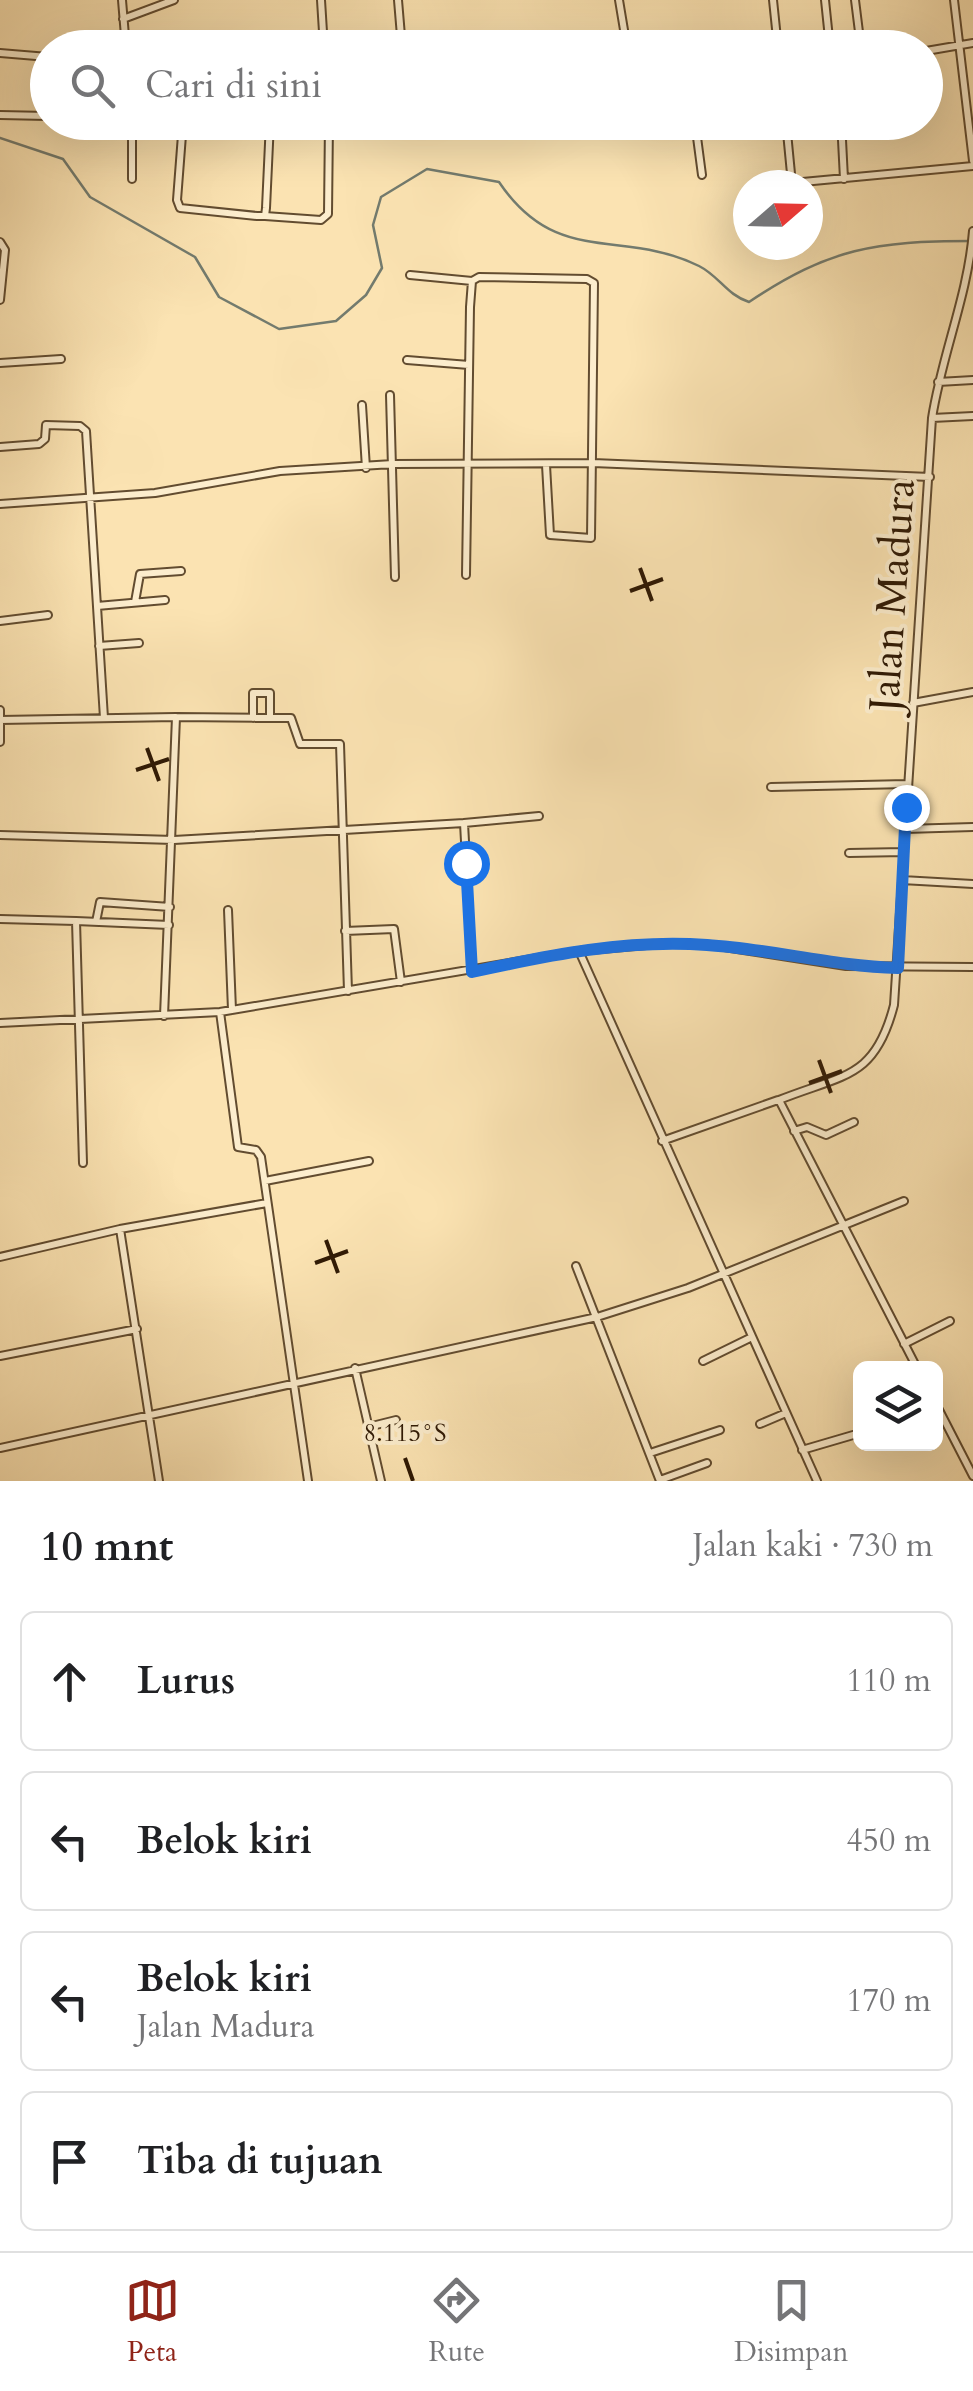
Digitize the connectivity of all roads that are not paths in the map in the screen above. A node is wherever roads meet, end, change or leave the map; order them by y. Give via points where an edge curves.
1 (122, 0) edge
2 (174, 0) edge
3 (322, 0) edge
4 (398, 0) edge
5 (619, 0) edge
6 (773, 0) edge
7 (824, 0) edge
8 (855, 0) edge
9 (954, 0) edge
10 (124, 19) junction
11 (125, 30) edge
12 (323, 30) edge
13 (400, 30) edge
14 (623, 30) edge
15 (776, 30) edge
16 (828, 30) edge
17 (859, 30) edge
18 (973, 43) edge
19 (960, 46) junction
20 (943, 48) edge
21 (0, 53) edge
22 (30, 56) edge
23 (0, 115) edge
24 (30, 116) edge
25 (132, 140) edge
26 (181, 140) edge
27 (269, 140) edge
28 (329, 140) edge
29 (697, 140) edge
30 (788, 140) edge
31 (842, 140) edge
32 (973, 160) edge
33 (791, 170) edge
34 (702, 175) dead end
35 (132, 179) dead end
36 (844, 179) junction
37 (823, 181) edge
38 (265, 216) junction
39 (973, 231) edge
40 (0, 242) edge
41 (971, 254) edge
42 (410, 275) dead end
43 (472, 281) junction
44 (0, 300) edge
45 (61, 359) dead end
46 (407, 360) dead end
47 (0, 363) edge
48 (469, 365) junction
49 (973, 380) edge
50 (938, 382) junction
51 (390, 395) dead end
52 (362, 404) dead end
53 (973, 416) edge
54 (932, 418) junction
55 (0, 447) edge
56 (593, 463) junction
57 (393, 464) junction
58 (467, 464) junction
59 (546, 465) junction
60 (366, 468) junction
61 (930, 477) junction
62 (94, 498) junction
63 (0, 504) edge
64 (181, 572) dead end
65 (466, 575) dead end
66 (395, 577) dead end
67 (164, 600) dead end
68 (134, 602) junction
69 (97, 606) junction
70 (48, 615) dead end
71 (0, 621) edge
72 (139, 643) dead end
73 (99, 646) junction
74 (973, 692) edge
75 (912, 703) junction
76 (0, 710) edge
77 (176, 717) junction
78 (104, 718) junction
79 (253, 718) junction
80 (270, 718) junction
81 (1, 720) edge
82 (0, 742) edge
83 (907, 784) junction
84 (772, 787) dead end
85 (539, 816) dead end
86 (464, 823) junction
87 (973, 826) edge
88 (344, 828) junction
89 (905, 829) junction
90 (0, 835) edge
91 (174, 840) junction
92 (904, 852) junction
93 (848, 853) dead end
94 (902, 880) junction
95 (973, 884) edge
96 (170, 906) junction
97 (228, 910) dead end
98 (0, 918) edge
99 (76, 921) junction
100 (96, 922) junction
101 (169, 925) junction
102 (346, 931) junction
103 (579, 951) junction
104 (973, 967) edge
105 (898, 968) junction
106 (472, 972) junction
107 (401, 982) junction
108 (348, 991) junction
109 (232, 1010) junction
110 (220, 1012) junction
111 (164, 1016) junction
112 (77, 1021) junction
113 (0, 1024) edge
114 (779, 1100) junction
115 (854, 1122) dead end
116 (794, 1131) junction
117 (662, 1141) junction
118 (369, 1161) dead end
119 (82, 1163) dead end
120 (265, 1181) junction
121 (904, 1201) dead end
122 (267, 1203) junction
123 (841, 1228) junction
124 (120, 1229) junction
125 (0, 1257) edge
126 (576, 1266) dead end
127 (723, 1274) junction
128 (597, 1317) junction
129 (950, 1321) dead end
130 (138, 1329) junction
131 (752, 1336) junction
132 (904, 1344) junction
133 (0, 1356) edge
134 (703, 1361) dead end
135 (912, 1361) edge
136 (355, 1368) junction
137 (293, 1381) junction
138 (786, 1414) junction
139 (150, 1418) junction
140 (943, 1419) edge
141 (396, 1420) dead end
142 (760, 1424) dead end
143 (368, 1426) junction
144 (720, 1430) dead end
145 (853, 1435) edge
146 (0, 1448) edge
147 (802, 1450) junction
148 (650, 1453) junction
149 (706, 1463) dead end
150 (971, 1478) edge
151 (159, 1481) edge
152 (308, 1481) edge
153 (381, 1481) edge
154 (660, 1481) edge
155 (817, 1481) edge

1 - 10 street
2 - 10 street
3 - 12 street
4 - 13 street
5 - 14 street
6 - 15 street
7 - 16 street
8 - 17 street
9 - 19 street
10 - 11 street
18 - 19 street
19 - 20 street
19 - 32 street
21 - 22 street
23 - 24 street
25 - 35 street
26 - 38 street via 180,208
27 - 38 street
28 - 38 street via 328,214 321,220
29 - 34 street
30 - 33 street
31 - 36 street
32 - 36 street
36 - 37 street
39 - 41 street, Jalan Madura
40 - 44 street
41 - 50 street, Jalan Madura
42 - 43 street
43 - 48 street
43 - 56 street via 488,276 594,284
45 - 47 street
46 - 48 street
48 - 58 street
49 - 50 street
50 - 54 street, Jalan Madura
51 - 57 street
52 - 60 street
53 - 54 street
54 - 61 street, Jalan Madura
55 - 62 street via 39,444 46,425 82,427
56 - 59 street
56 - 59 street via 590,538 550,536
56 - 61 street
57 - 58 street
57 - 60 street
57 - 66 street
58 - 59 street
58 - 65 street
60 - 62 street via 280,472
61 - 75 street, Jalan Madura
62 - 63 street
62 - 69 street
64 - 68 street via 140,574
67 - 68 street
68 - 69 street
69 - 73 street
70 - 71 street
72 - 73 street
73 - 78 street
74 - 75 street
75 - 83 street, Jalan Madura
76 - 81 street
77 - 78 street
77 - 79 street
77 - 91 street
78 - 81 street
79 - 80 street
79 - 80 street via 257,691 270,693
80 - 88 street via 294,719 300,744 340,744
81 - 82 street
83 - 84 street
83 - 89 street, Jalan Madura
85 - 86 street
86 - 88 street
86 - 106 street
87 - 89 street
88 - 91 street
88 - 102 street
89 - 92 street, Jalan Madura
90 - 91 street
91 - 96 street
92 - 93 street
92 - 94 street, Jalan Madura
94 - 95 street
94 - 105 street, Jalan Madura
96 - 100 street via 100,902
96 - 101 street
97 - 109 street
98 - 99 street
99 - 100 street
99 - 112 street
100 - 101 street
101 - 111 street
102 - 107 street via 394,928
102 - 108 street
103 - 105 street via 711,945
103 - 106 street
103 - 117 street
104 - 105 street
105 - 114 street, Jalan Madura via 891,1018 871,1061
106 - 107 street
107 - 108 street
108 - 109 street
109 - 110 street
110 - 111 street
110 - 120 street via 238,1146 260,1154
111 - 112 street
112 - 113 street
112 - 119 street
114 - 116 street
114 - 117 street
115 - 116 street via 828,1134 807,1127
116 - 123 street
117 - 127 street
118 - 120 street
120 - 122 street
121 - 123 street
122 - 124 street
122 - 137 street
123 - 127 street
123 - 132 street
124 - 125 street
124 - 130 street
126 - 128 street
127 - 128 street
127 - 131 street
128 - 136 street
128 - 148 street
129 - 132 street
130 - 133 street
130 - 139 street
131 - 134 street
131 - 138 street
132 - 135 street
136 - 137 street
136 - 143 street
137 - 139 street
137 - 152 street
138 - 142 street
138 - 147 street
139 - 146 street
139 - 151 street
140 - 150 street
141 - 143 street
143 - 153 street
144 - 148 street
145 - 147 street
147 - 155 street
148 - 154 street
149 - 154 street

